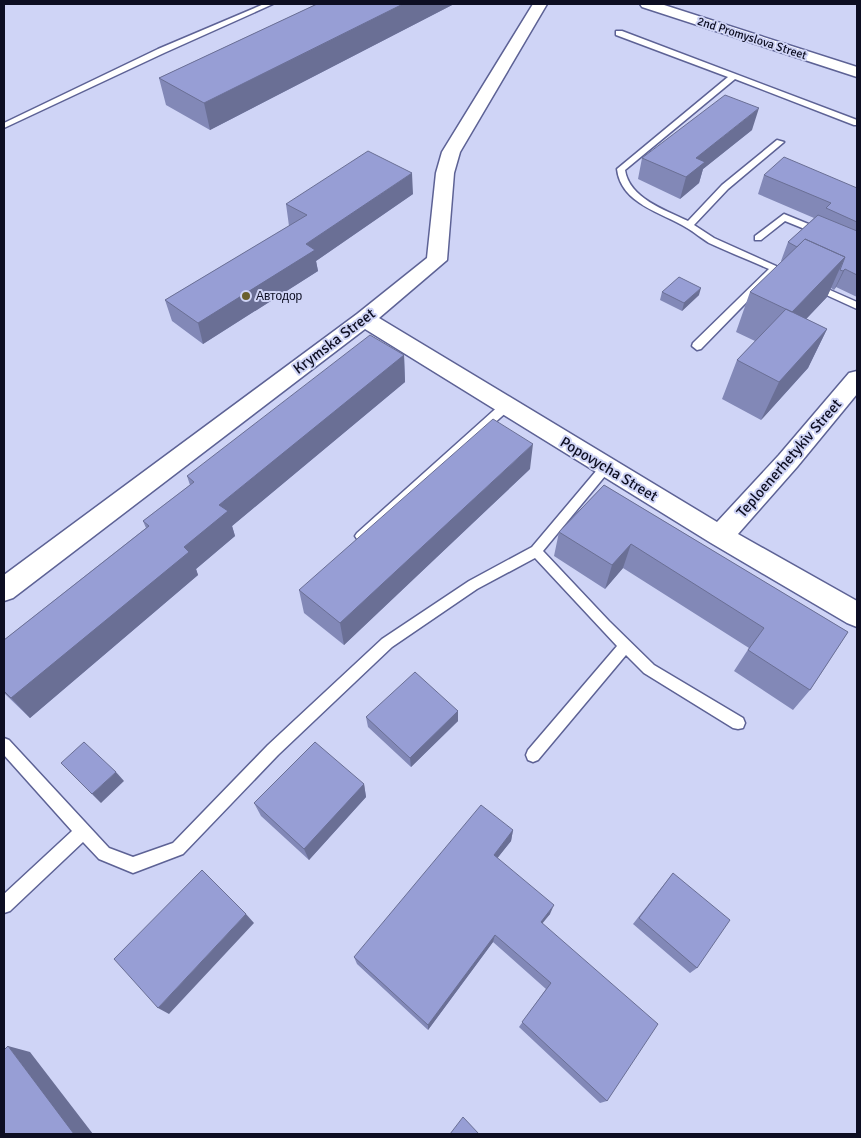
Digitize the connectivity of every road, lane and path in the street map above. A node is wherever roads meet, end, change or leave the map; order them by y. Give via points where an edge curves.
1 (268, 4) edge
2 (540, 4) edge
3 (647, 4) edge
4 (619, 33) dead end
5 (857, 72) edge
6 (734, 76) junction
7 (857, 123) edge
8 (4, 126) edge
9 (780, 142) dead end
10 (689, 225) junction
11 (758, 238) dead end
12 (833, 238) edge
13 (774, 268) junction
14 (791, 275) edge
15 (808, 283) edge
16 (857, 306) edge
17 (364, 319) junction
18 (697, 346) dead end
19 (857, 379) edge
20 (506, 406) junction
21 (606, 467) junction
22 (720, 536) junction
23 (350, 546) edge
24 (536, 551) junction
25 (4, 590) edge
26 (857, 615) edge
27 (626, 645) junction
28 (738, 723) dead end
29 (4, 745) edge
30 (533, 755) dead end
31 (83, 831) junction
32 (4, 905) edge

1 - 8 lane
2 - 17 street, Krymska Street via 451,152 445,173 437,260
3 - 5 street, 2nd Promyslova Street
4 - 6 lane
6 - 7 lane
6 - 10 lane via 621,169 623,181 635,196
9 - 10 lane via 725,187
10 - 13 lane via 711,240
11 - 12 lane via 784,217
13 - 14 lane
13 - 18 lane
15 - 16 lane
17 - 20 street, Popovycha Street
17 - 25 street, Krymska Street
19 - 22 street, Teploenerhetykiv Street
20 - 21 street, Popovycha Street
20 - 23 lane
21 - 22 street, Popovycha Street
21 - 24 lane
22 - 26 street, Popovycha Street
24 - 27 lane
24 - 31 lane via 473,585 387,643 273,750 178,849 133,865 104,854
27 - 28 lane via 649,669
27 - 30 lane
29 - 31 lane
31 - 32 lane

